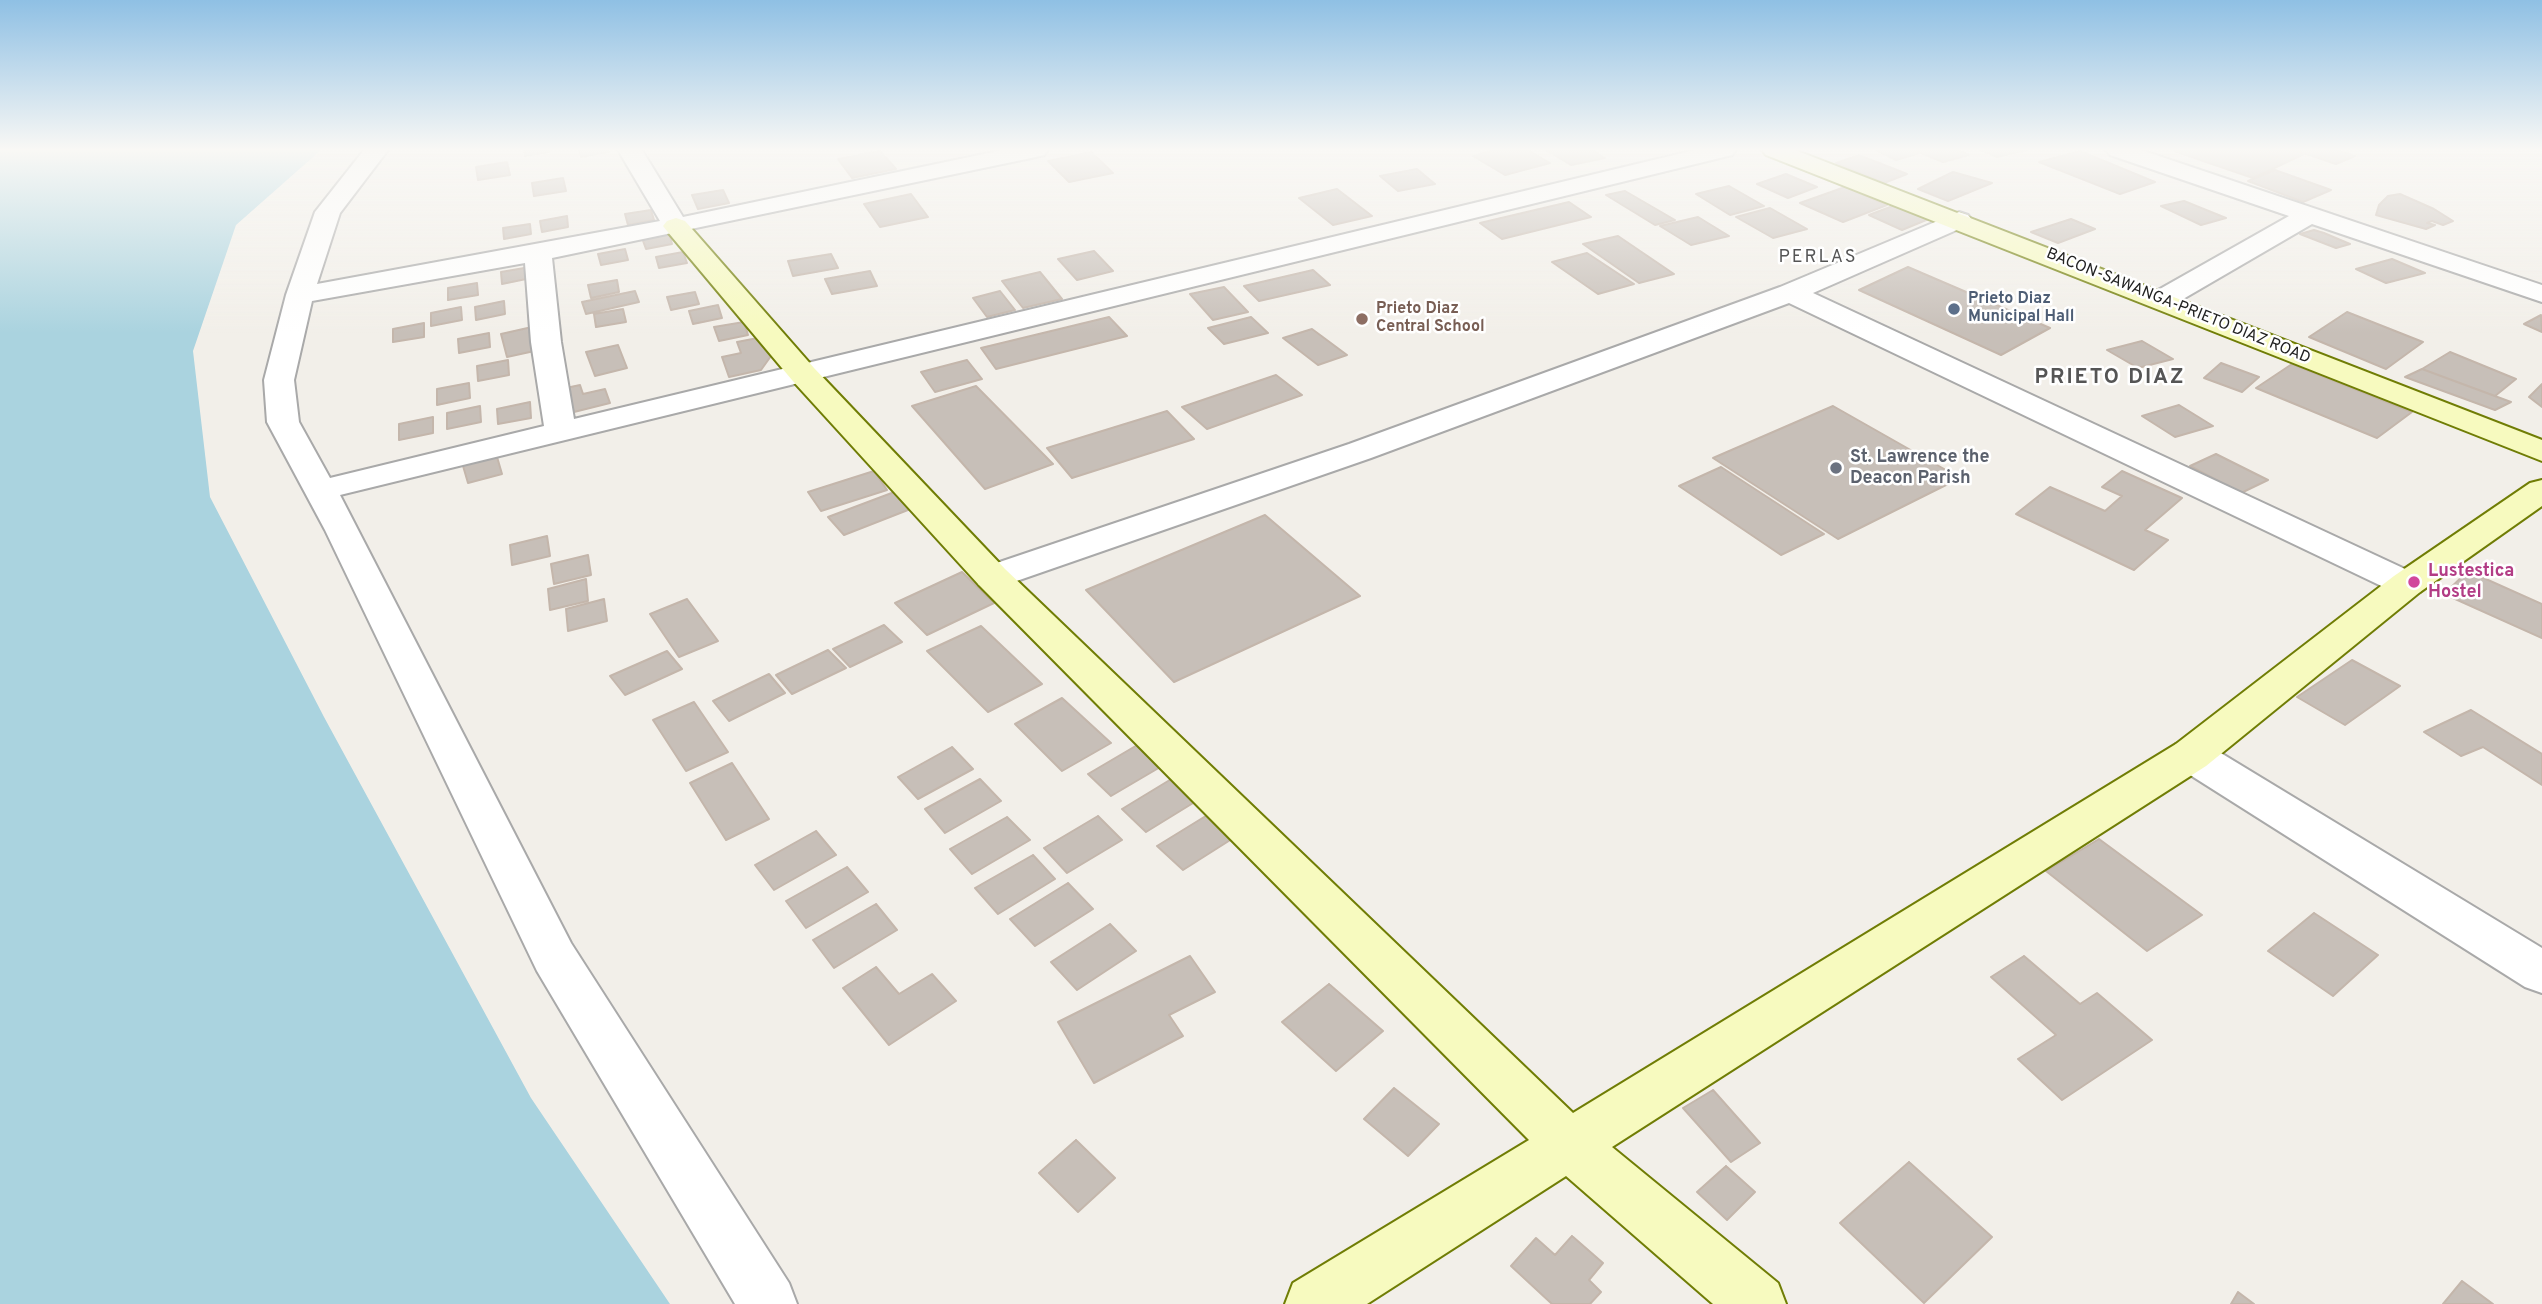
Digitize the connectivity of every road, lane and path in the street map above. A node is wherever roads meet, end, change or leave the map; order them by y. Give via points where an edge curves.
1 (329, 211) edge
2 (667, 211) edge
3 (748, 211) edge
4 (1474, 211) edge
5 (1935, 211) edge
6 (2293, 211) edge
7 (2308, 216) junction
8 (1959, 220) junction
9 (676, 226) junction
10 (538, 253) junction
11 (1790, 293) junction
12 (2542, 294) edge
13 (300, 295) junction
14 (2161, 300) junction
15 (803, 374) junction
16 (560, 430) junction
17 (2542, 451) edge
18 (320, 490) junction
19 (2542, 490) edge
20 (992, 577) junction
21 (2407, 584) junction
22 (2191, 755) junction
23 (2542, 973) edge
24 (1569, 1144) junction
25 (768, 1304) edge
26 (1314, 1304) edge
27 (1758, 1304) edge

1 - 13 street
2 - 9 street
3 - 9 street
4 - 15 street
5 - 8 street, BACON-SAWANGA-PRIETO DIAZ ROAD
6 - 7 street
7 - 12 street
7 - 14 street
8 - 11 street
8 - 14 street, BACON-SAWANGA-PRIETO DIAZ ROAD
9 - 10 street
9 - 15 street
10 - 13 street
10 - 16 street
11 - 20 street via 1360,451
11 - 21 street
13 - 18 street via 279,380 283,422
14 - 17 street, BACON-SAWANGA-PRIETO DIAZ ROAD
15 - 16 street
15 - 20 street
16 - 18 street
18 - 25 street via 554,957
19 - 21 street
20 - 24 street
21 - 22 street
22 - 23 street
22 - 24 street
24 - 26 street
24 - 27 street

